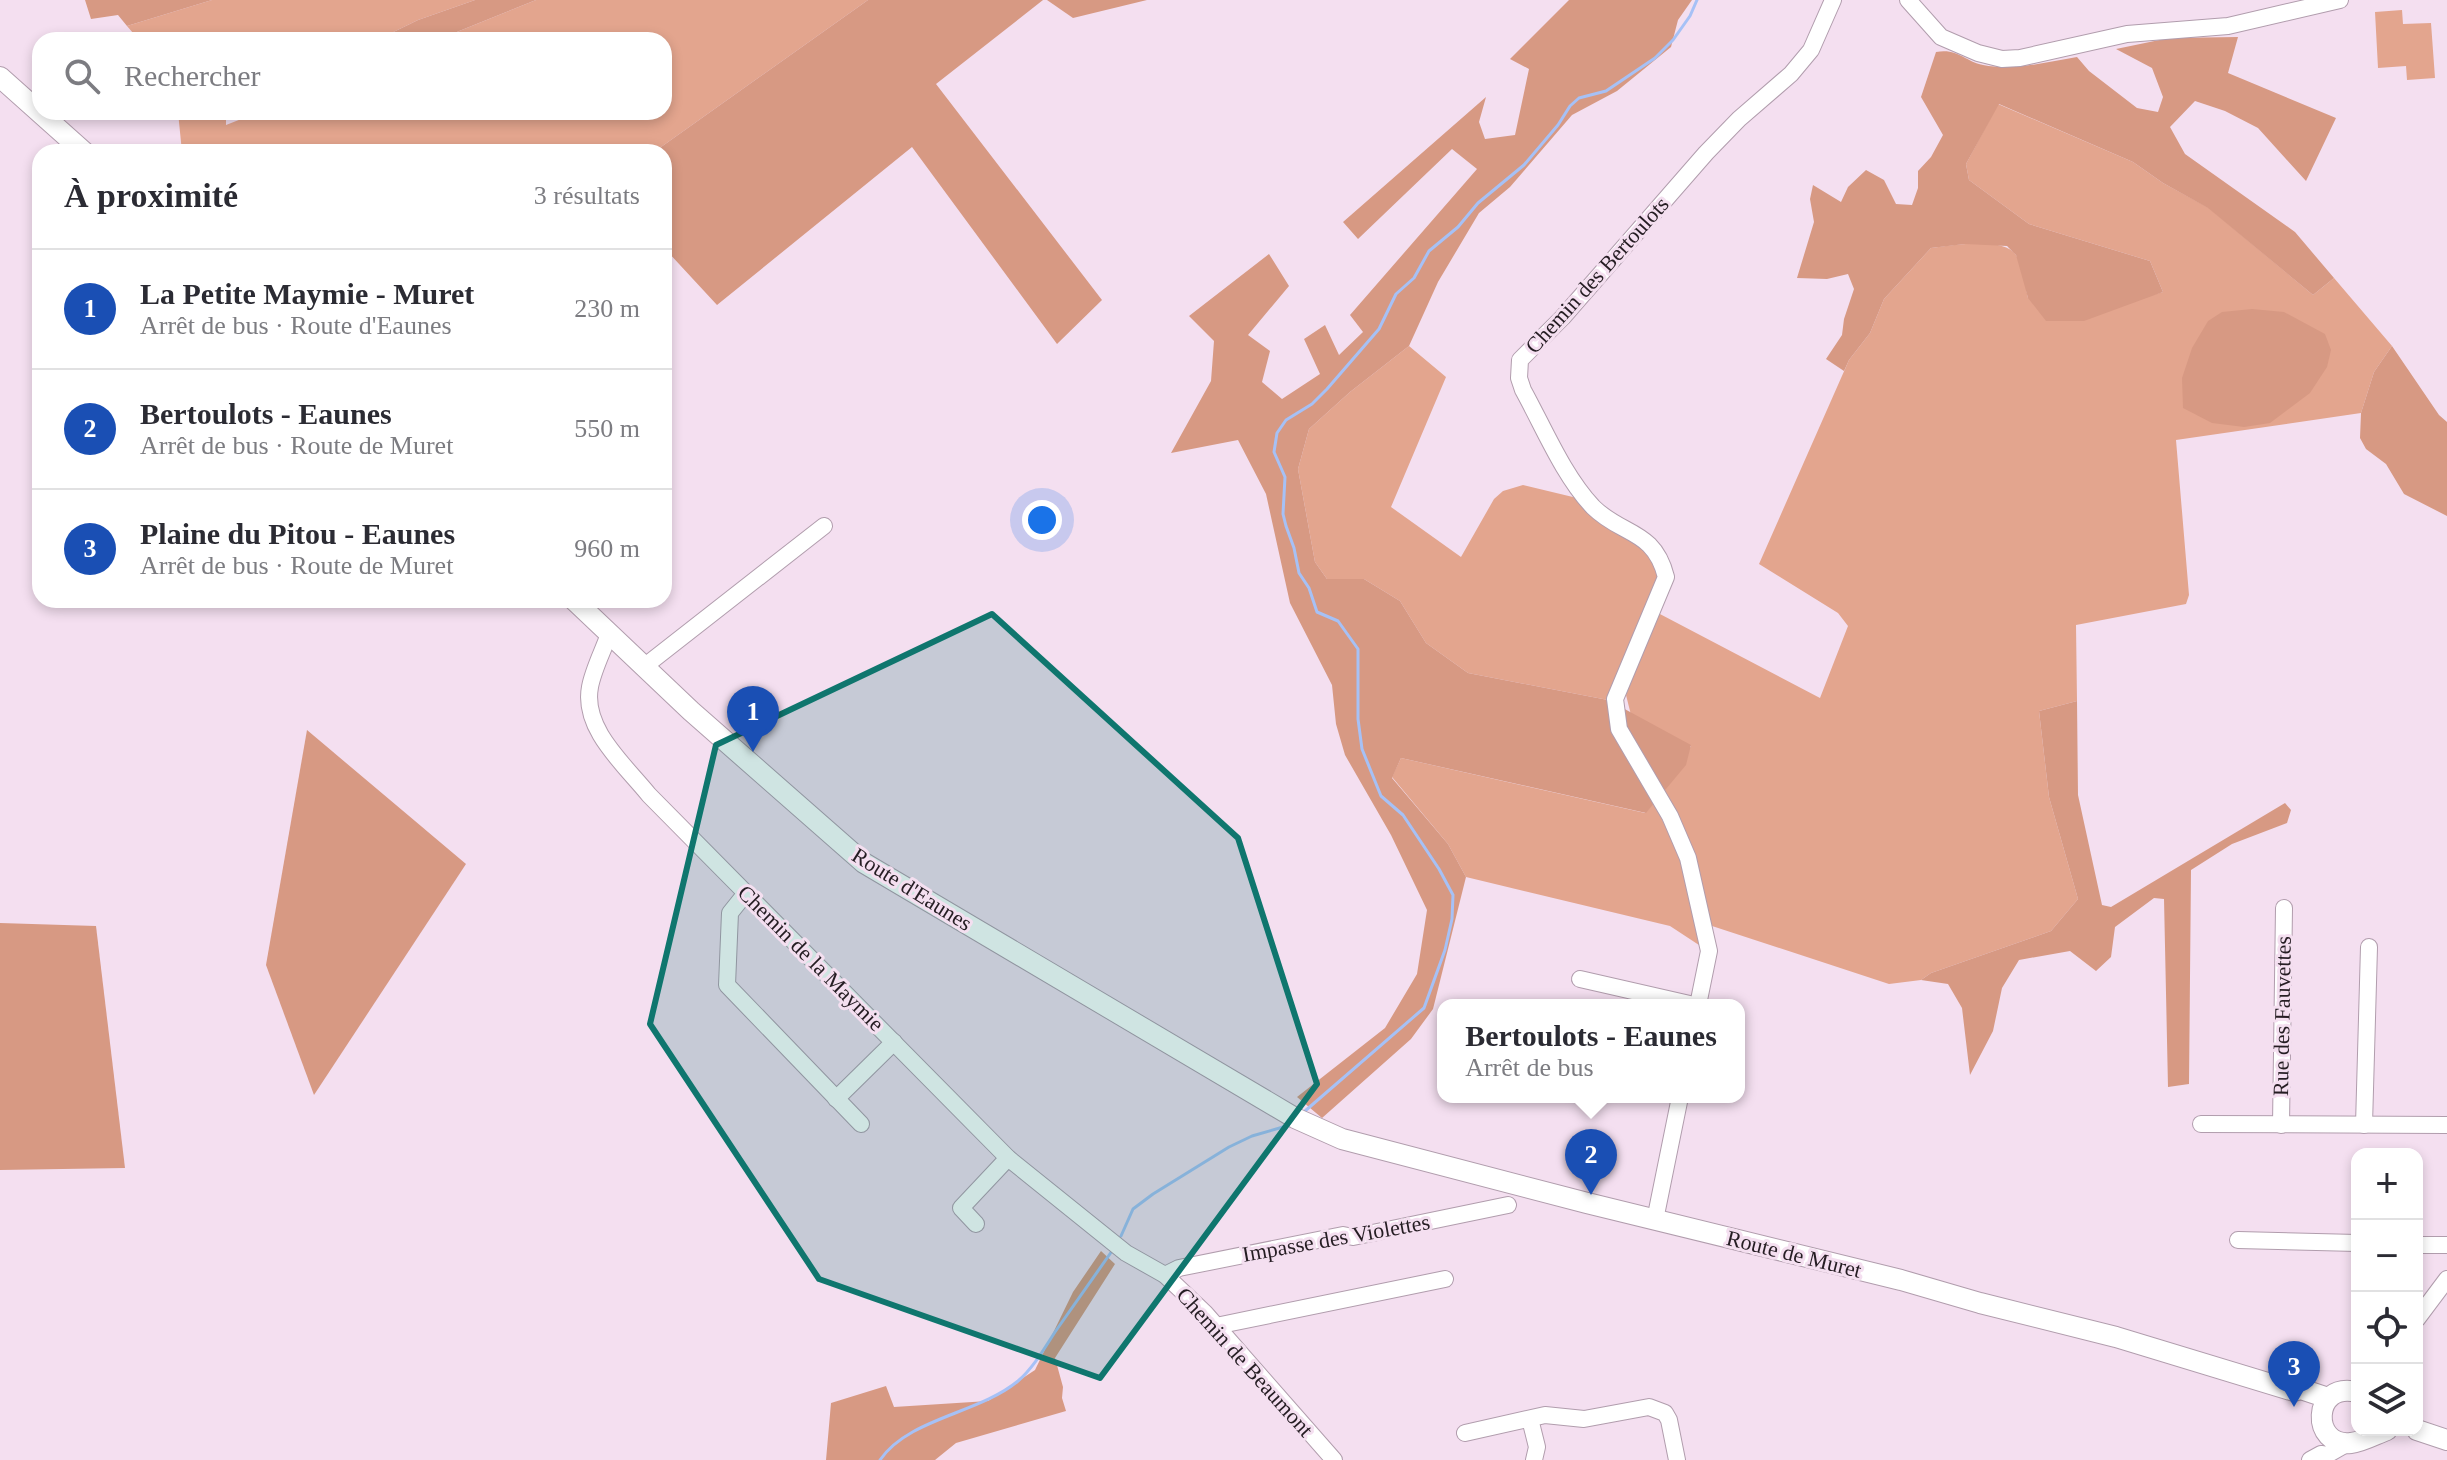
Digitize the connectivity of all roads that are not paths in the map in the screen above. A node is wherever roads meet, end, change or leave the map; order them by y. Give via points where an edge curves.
1 (1833, 0) edge
2 (1908, 0) edge
3 (2340, 0) edge
4 (0, 77) edge
5 (32, 106) edge
6 (48, 120) edge
7 (75, 144) edge
8 (824, 526) dead end
9 (582, 608) edge
10 (609, 634) junction
11 (645, 666) junction
12 (746, 893) junction
13 (2284, 908) dead end
14 (2369, 947) dead end
15 (1580, 979) dead end
16 (1669, 999) edge
17 (1697, 999) edge
18 (894, 1042) junction
19 (836, 1099) junction
20 (1679, 1103) edge
21 (1295, 1118) joint
22 (861, 1124) dead end
23 (2201, 1124) dead end
24 (2281, 1125) junction
25 (2364, 1125) junction
26 (2447, 1125) edge
27 (1008, 1158) junction
28 (1508, 1205) dead end
29 (1655, 1220) junction
30 (976, 1224) dead end
31 (2238, 1240) dead end
32 (1112, 1242) joint
33 (2351, 1243) edge
34 (2423, 1245) edge
35 (2447, 1245) edge
36 (1165, 1275) junction
37 (1445, 1279) dead end
38 (2447, 1279) edge
39 (2423, 1311) edge
40 (1216, 1326) junction
41 (2351, 1391) edge
42 (2325, 1415) junction
43 (1530, 1419) junction
44 (2423, 1432) edge
45 (1465, 1433) dead end
46 (2361, 1437) edge
47 (2447, 1440) edge
48 (2315, 1457) edge
49 (1334, 1460) edge
50 (1534, 1460) edge
51 (1677, 1460) edge

1 - 17 street, Chemin des Bertoulots via 1811,50 1791,74 1706,153 1520,360 1523,390 1567,471 1595,508 1654,548 1663,564 1666,577 1615,699 1619,729 1688,858 1709,951
2 - 3 street via 1941,37 2002,59 2127,34 2228,26
4 - 5 main road
6 - 7 main road
8 - 11 street
9 - 10 main road, Route d'Eaunes
10 - 11 main road, Route d'Eaunes
10 - 12 street, Chemin de la Maymie via 590,686 588,707 598,732 649,795
11 - 21 main road, Route d'Eaunes via 864,863
12 - 18 street, Chemin de la Maymie
12 - 19 street via 730,913 725,978 730,990
13 - 24 street, Rue des Fauvettes
14 - 25 street
15 - 16 street
18 - 19 street
18 - 27 street, Chemin de la Maymie
19 - 22 street
20 - 29 street
21 - 29 main road, Route de Muret via 1342,1139
23 - 24 street
24 - 25 street
25 - 26 street
27 - 30 street via 961,1208
27 - 32 street, Chemin de la Maymie
28 - 36 street, Impasse des Violettes via 1179,1268
29 - 42 main road, Route de Muret via 1888,1276 2301,1389
31 - 33 street
32 - 36 street, Chemin de Beaumont
34 - 35 street
36 - 40 street, Chemin de Beaumont
37 - 40 street
38 - 39 street
40 - 49 street, Chemin de Beaumont
41 - 42 main road via 2341,1391
42 - 46 main road via 2339,1442
42 - 48 street
43 - 45 street
43 - 50 street via 1537,1447
43 - 51 street via 1584,1419 1658,1408 1669,1420
44 - 47 main road
46 - 48 street

